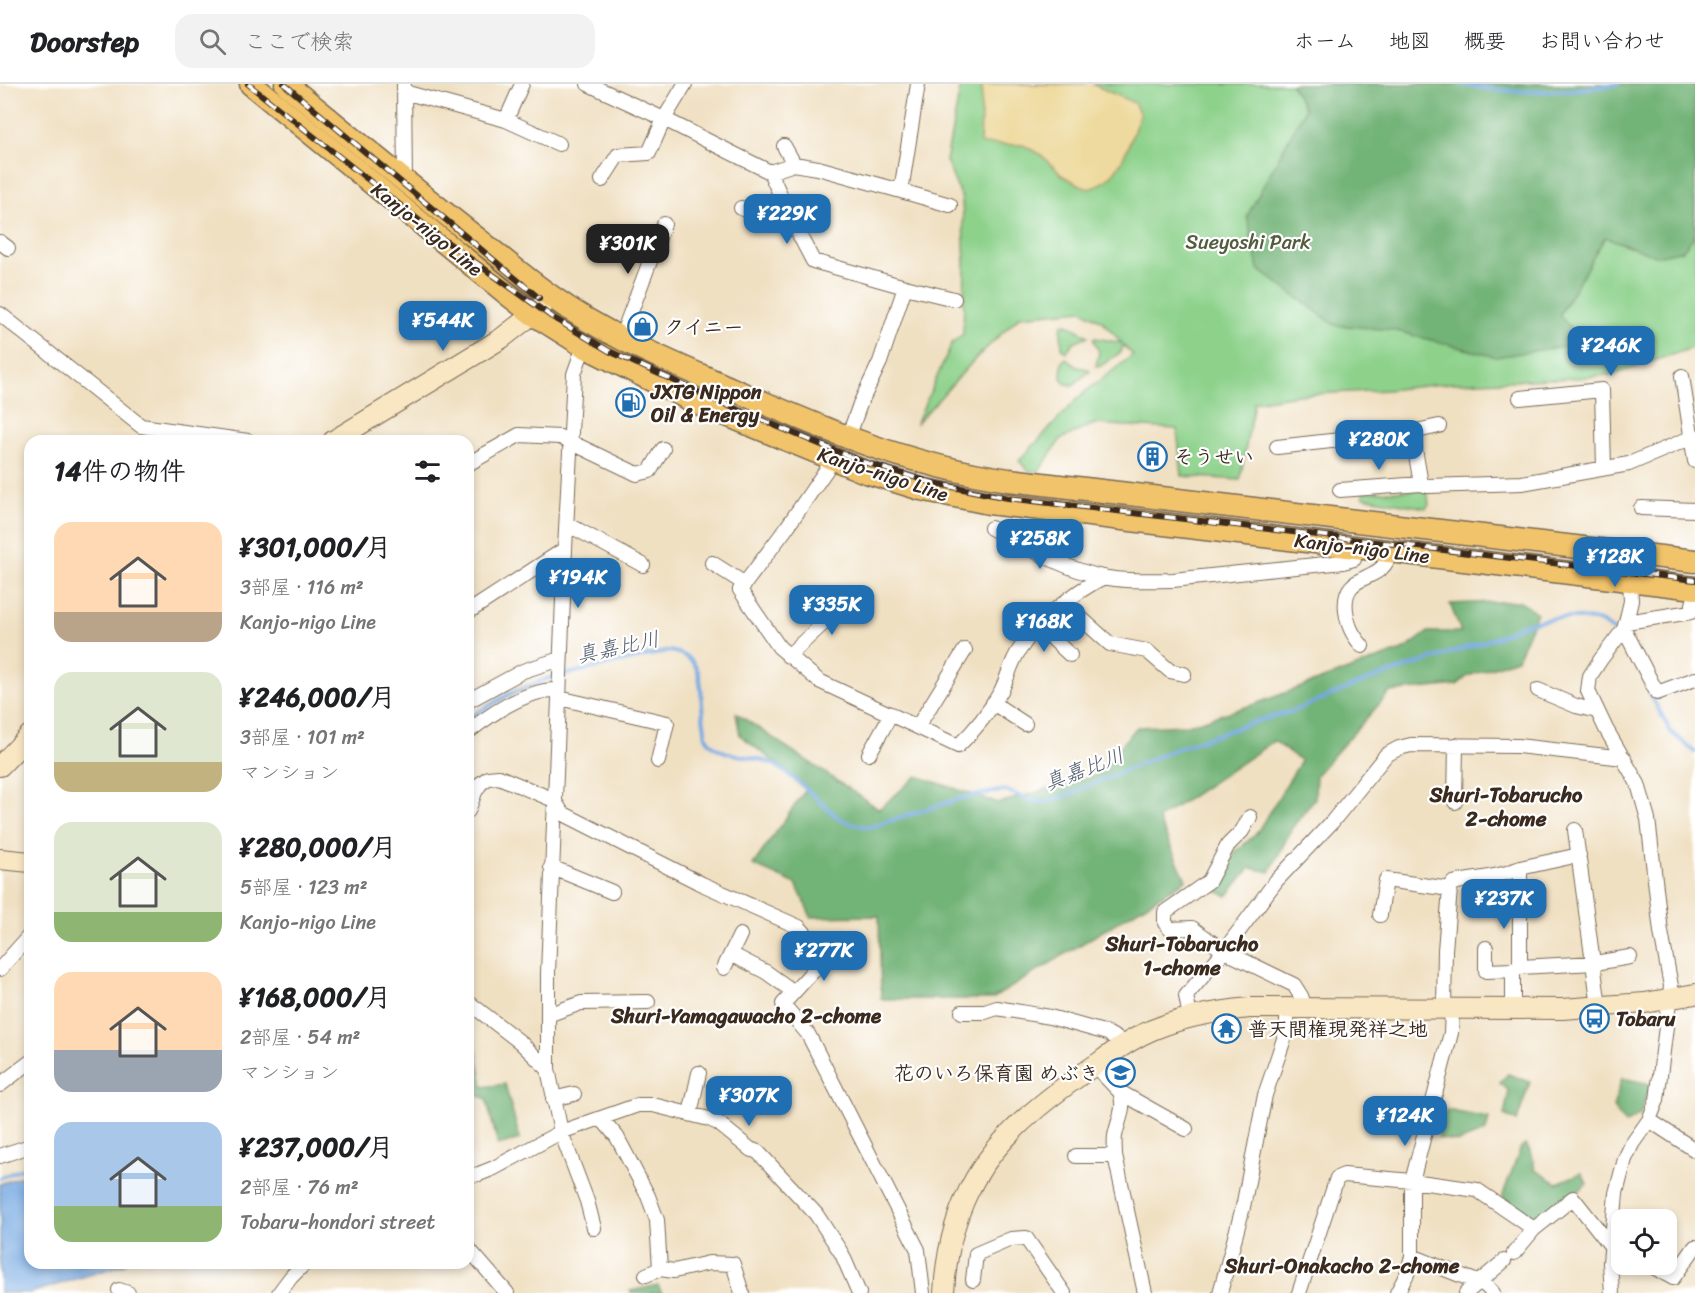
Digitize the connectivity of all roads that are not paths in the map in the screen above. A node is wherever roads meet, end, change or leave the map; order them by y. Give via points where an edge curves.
1 (251, 84) edge
2 (286, 84) edge
3 (522, 84) edge
4 (588, 84) edge
5 (685, 84) edge
6 (918, 84) edge
7 (404, 88) edge
8 (615, 89) edge
9 (664, 119) junction
10 (506, 120) junction
11 (559, 144) dead end
12 (784, 146) dead end
13 (794, 164) junction
14 (770, 172) junction
15 (602, 180) dead end
16 (405, 182) junction
17 (901, 191) junction
18 (950, 205) dead end
19 (741, 208) dead end
20 (664, 224) dead end
21 (798, 231) junction
22 (905, 287) junction
23 (551, 297) junction
24 (954, 299) dead end
25 (0, 314) edge
26 (533, 314) junction
27 (621, 338) junction
28 (584, 346) junction
29 (1682, 376) dead end
30 (1520, 398) dead end
31 (1439, 426) dead end
32 (1412, 432) junction
33 (205, 435) edge
34 (343, 435) edge
35 (1693, 437) edge
36 (848, 438) junction
37 (571, 443) junction
38 (1277, 447) dead end
39 (663, 449) dead end
40 (833, 460) junction
41 (474, 461) edge
42 (1695, 461) edge
43 (1604, 468) junction
44 (1421, 484) junction
45 (1340, 490) dead end
46 (1641, 508) dead end
47 (1695, 510) edge
48 (567, 524) junction
49 (991, 528) dead end
50 (1355, 548) junction
51 (565, 549) junction
52 (1390, 551) junction
53 (1629, 554) junction
54 (1695, 561) edge
55 (712, 563) dead end
56 (643, 565) dead end
57 (1104, 577) junction
58 (1630, 580) junction
59 (745, 584) junction
60 (1695, 588) edge
61 (855, 594) dead end
62 (1695, 597) edge
63 (820, 600) dead end
64 (1064, 603) junction
65 (474, 608) edge
66 (833, 614) junction
67 (1040, 627) junction
68 (1622, 630) junction
69 (1362, 646) dead end
70 (965, 650) dead end
71 (788, 656) junction
72 (1070, 656) dead end
73 (560, 663) junction
74 (1184, 674) dead end
75 (1695, 679) edge
76 (1538, 690) dead end
77 (558, 691) junction
78 (474, 698) edge
79 (993, 703) junction
80 (1597, 711) junction
81 (891, 714) junction
82 (1025, 724) dead end
83 (918, 726) junction
84 (474, 728) edge
85 (24, 740) edge
86 (1456, 745) junction
87 (869, 754) dead end
88 (1624, 759) junction
89 (2, 760) edge
90 (658, 761) dead end
91 (474, 792) edge
92 (554, 800) junction
93 (1455, 802) dead end
94 (1250, 816) dead end
95 (1575, 830) dead end
96 (1579, 855) junction
97 (0, 859) edge
98 (24, 861) edge
99 (551, 867) junction
100 (1520, 868) junction
101 (1450, 889) junction
102 (612, 892) dead end
103 (1380, 915) dead end
104 (740, 935) dead end
105 (24, 942) edge
106 (1486, 948) dead end
107 (1224, 951) junction
108 (731, 954) junction
109 (1630, 957) dead end
110 (1595, 963) junction
111 (724, 968) dead end
112 (0, 969) edge
113 (1517, 969) junction
114 (794, 992) junction
115 (1695, 994) edge
116 (1671, 999) junction
117 (648, 1002) dead end
118 (474, 1007) edge
119 (1599, 1007) junction
120 (1296, 1008) junction
121 (1448, 1009) junction
122 (1513, 1009) junction
123 (962, 1012) dead end
124 (548, 1015) junction
125 (1190, 1017) junction
126 (1126, 1044) junction
127 (1094, 1065) junction
128 (24, 1067) edge
129 (548, 1069) junction
130 (699, 1073) dead end
131 (0, 1085) edge
132 (1120, 1092) junction
133 (574, 1094) dead end
134 (553, 1099) junction
135 (690, 1114) junction
136 (601, 1118) junction
137 (1649, 1120) junction
138 (1186, 1129) dead end
139 (561, 1132) junction
140 (24, 1148) edge
141 (1695, 1150) edge
142 (0, 1156) edge
143 (1076, 1156) dead end
144 (1115, 1156) junction
145 (474, 1175) edge
146 (1412, 1181) junction
147 (1616, 1209) edge
148 (594, 1228) dead end
149 (1534, 1229) junction
150 (1611, 1242) edge
151 (1695, 1247) edge
152 (474, 1255) edge
153 (1412, 1256) junction
154 (1611, 1260) edge
155 (296, 1269) edge
156 (660, 1269) junction
157 (1677, 1274) edge
158 (646, 1275) dead end
159 (973, 1280) dead end
160 (1478, 1283) junction
161 (279, 1293) edge
162 (507, 1293) edge
163 (742, 1293) edge
164 (859, 1293) edge
165 (923, 1293) edge
166 (944, 1293) edge
167 (1064, 1293) edge
168 (1145, 1293) edge
169 (1220, 1293) edge
170 (1299, 1293) edge
171 (1397, 1293) edge
172 (1466, 1293) edge
173 (1493, 1293) edge
174 (1612, 1293) edge

1 - 26 main road, Kanjo-nigo Line
2 - 16 main road, Kanjo-nigo Line
3 - 10 street
4 - 8 street
5 - 9 street
6 - 17 street
7 - 10 street
7 - 16 street
8 - 9 street
9 - 14 street
9 - 15 street via 649,153 618,156
10 - 11 street
12 - 13 street
13 - 14 street
13 - 17 street
14 - 21 street
16 - 23 main road, Kanjo-nigo Line
17 - 18 street
19 - 21 street
20 - 27 street
21 - 22 street via 813,261
22 - 24 street
22 - 36 street via 880,362
23 - 26 main road
23 - 27 main road, Kanjo-nigo Line
25 - 33 street via 141,426
26 - 28 main road, Kanjo-nigo Line
26 - 34 main road via 502,338
27 - 36 main road, Kanjo-nigo Line
28 - 37 street via 574,374
28 - 40 main road, Kanjo-nigo Line via 695,402
29 - 35 street
30 - 43 street via 1602,390
31 - 32 street
32 - 38 street
32 - 44 street
35 - 42 street
35 - 43 street via 1629,464
36 - 53 main road, Kanjo-nigo Line via 938,467 1009,480
37 - 39 street via 637,474 650,471
37 - 41 street via 560,437 519,435
37 - 48 street
40 - 50 main road, Kanjo-nigo Line via 899,483 965,499
40 - 59 street
43 - 44 street via 1522,483
44 - 45 street
46 - 47 street
48 - 51 street
48 - 56 street
49 - 57 street via 1033,550
50 - 52 main road, Kanjo-nigo Line
50 - 57 street via 1354,559 1343,562 1173,580
51 - 65 street
51 - 73 street
52 - 58 main road, Kanjo-nigo Line
52 - 69 street via 1389,563 1352,586 1347,594 1350,633
53 - 54 main road, Kanjo-nigo Line
53 - 58 street
55 - 59 street
57 - 64 street
58 - 60 main road, Kanjo-nigo Line
58 - 68 street via 1631,601
59 - 71 street via 740,590
61 - 66 street
62 - 68 street via 1691,612
63 - 66 street
64 - 67 street
64 - 74 street via 1110,644 1147,651 1170,671
66 - 71 street
67 - 72 street
67 - 79 street via 1019,649
68 - 75 street via 1657,693
68 - 80 street via 1590,676 1590,697
70 - 83 street
71 - 81 street via 819,681
73 - 77 street
73 - 78 street via 523,671
76 - 80 street
77 - 84 street via 544,690 523,698
77 - 90 street via 666,723
77 - 92 street
79 - 82 street
79 - 83 street via 958,746
80 - 88 street
81 - 83 street
81 - 87 street
85 - 89 main road
86 - 88 street via 1518,746
86 - 93 street
86 - 107 street via 1411,745 1386,755 1332,822 1276,881
88 - 116 street via 1638,784 1648,819
91 - 92 street via 488,778 499,777
92 - 99 street
92 - 114 street via 562,813 702,884 799,927 813,942 817,962
94 - 107 street via 1228,845 1209,881 1165,912 1165,923 1170,929 1192,928
95 - 96 street
96 - 100 street
96 - 110 street
97 - 98 main road
99 - 102 street
99 - 124 street
100 - 101 street via 1504,876 1453,884
100 - 113 street
101 - 103 street via 1386,880
101 - 121 street via 1445,950
104 - 108 street
105 - 112 street
106 - 113 street via 1486,971
107 - 120 street via 1294,985 1301,996
107 - 125 street via 1186,996
108 - 111 street
108 - 114 street
109 - 110 street
110 - 113 street
110 - 119 street
113 - 122 street
114 - 165 street via 783,1004 808,1034 918,1250
115 - 116 main road
116 - 119 main road
116 - 137 street via 1658,1096
117 - 124 street via 581,1003
118 - 129 street
119 - 122 main road
120 - 121 main road
120 - 125 main road via 1230,1010
120 - 169 street via 1265,1095 1243,1207
121 - 122 main road
121 - 146 street via 1451,1033
123 - 126 street via 997,1008 1050,1017 1107,1033
124 - 129 street
125 - 126 main road
126 - 127 main road
127 - 132 street
127 - 166 main road via 1013,1131 986,1162 956,1220
128 - 131 street
129 - 134 street
130 - 135 street
132 - 138 street
132 - 144 street via 1123,1103 1115,1135
133 - 134 street
134 - 139 street
135 - 136 street via 638,1105
135 - 164 street via 718,1123 758,1152 776,1171 816,1214 842,1254
136 - 139 street
136 - 156 street via 617,1137 648,1196 657,1220
137 - 141 street
137 - 147 street via 1625,1159
139 - 145 street
139 - 148 street
140 - 142 street
143 - 144 street
144 - 168 street
146 - 149 street via 1477,1190
146 - 153 street
146 - 170 street via 1344,1175 1338,1178
149 - 150 street via 1573,1198
149 - 160 street
151 - 157 street
152 - 162 street
153 - 160 street
153 - 171 street
154 - 174 street
155 - 161 street
156 - 158 street
156 - 163 street via 674,1272 709,1263 733,1264
159 - 167 street via 976,1254 1011,1239 1026,1238
160 - 172 street
160 - 173 street

